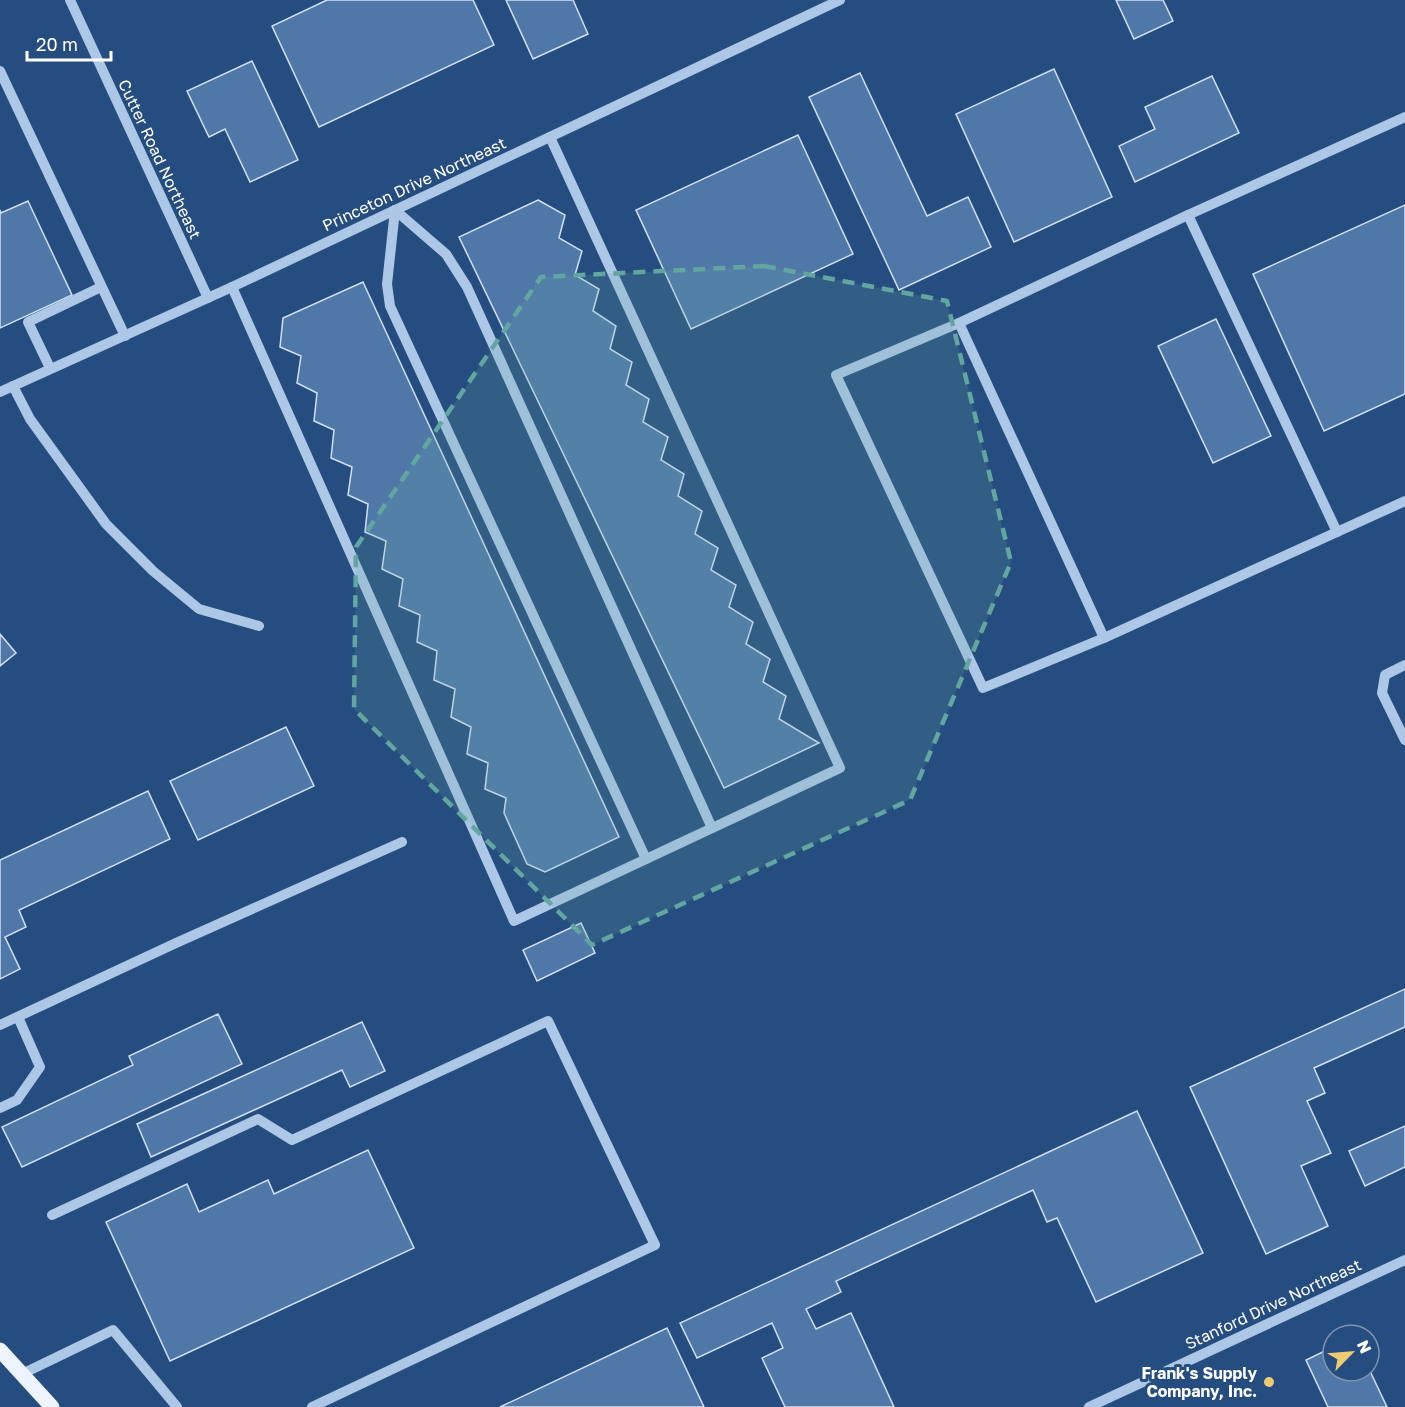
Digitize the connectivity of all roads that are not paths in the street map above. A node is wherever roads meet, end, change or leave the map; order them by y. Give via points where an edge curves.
1 (70, 0) edge
2 (840, 0) edge
3 (0, 71) edge
4 (1405, 117) edge
5 (550, 137) junction
6 (395, 210) junction
7 (1188, 215) junction
8 (101, 287) junction
9 (232, 287) junction
10 (208, 298) junction
11 (959, 323) junction
12 (125, 336) junction
13 (50, 368) junction
14 (13, 386) junction
15 (0, 392) edge
16 (1405, 501) edge
17 (1337, 532) junction
18 (259, 626) dead end
19 (1104, 638) junction
20 (1405, 665) edge
21 (1405, 740) edge
22 (712, 828) junction
23 (402, 842) dead end
24 (646, 859) junction
25 (18, 1017) junction
26 (0, 1025) edge
27 (0, 1108) edge
28 (52, 1215) dead end
29 (1405, 1260) edge
30 (0, 1350) edge
31 (22, 1374) junction
32 (52, 1407) edge
33 (177, 1407) edge
34 (312, 1407) edge
35 (1089, 1407) edge

1 - 10 street, Cutter Road Northeast
2 - 5 street, Princeton Drive Northeast
3 - 8 street
4 - 7 street
5 - 6 street, Princeton Drive Northeast
5 - 22 street via 840,768
6 - 9 street, Princeton Drive Northeast
6 - 22 street via 446,254 467,287
6 - 24 street via 387,284 390,306
7 - 11 street
7 - 17 street
8 - 12 street
8 - 13 street via 28,322
9 - 10 street, Princeton Drive Northeast
9 - 24 street via 514,921
10 - 12 street, Princeton Drive Northeast
11 - 19 street
11 - 19 street via 836,375 983,688
12 - 13 street, Princeton Drive Northeast
13 - 14 street, Princeton Drive Northeast
14 - 15 street, Princeton Drive Northeast
14 - 18 street via 30,419 106,524 153,571 199,609
16 - 17 street
17 - 19 street
20 - 21 street via 1385,675 1382,693
22 - 24 street
23 - 25 street
25 - 26 street
25 - 27 street via 40,1067 17,1100
28 - 34 street via 258,1119 292,1140 548,1022 655,1245
29 - 35 street, Stanford Drive Northeast
30 - 31 main road
31 - 32 main road
31 - 33 street via 113,1329

